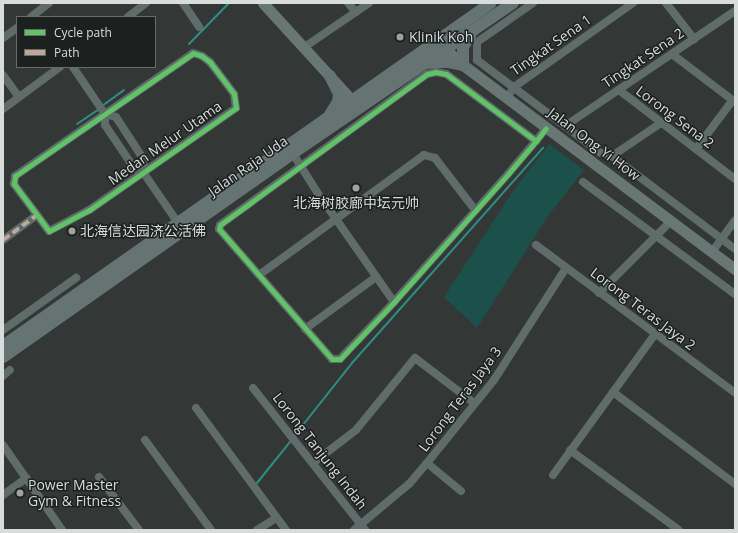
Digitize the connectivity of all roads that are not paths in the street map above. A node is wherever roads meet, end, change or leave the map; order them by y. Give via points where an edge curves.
1 (49, 3) edge
2 (146, 3) edge
3 (183, 3) edge
4 (263, 3) edge
5 (348, 3) edge
6 (369, 3) edge
7 (491, 3) edge
8 (513, 3) edge
9 (533, 3) edge
10 (633, 3) edge
11 (666, 3) edge
12 (735, 11) edge
13 (356, 12) junction
14 (32, 16) edge
15 (129, 16) edge
16 (199, 27) dead end
17 (16, 29) edge
18 (474, 37) junction
19 (3, 38) edge
20 (694, 39) junction
21 (441, 45) junction
22 (303, 48) junction
23 (672, 54) junction
24 (423, 64) junction
25 (463, 65) junction
26 (59, 68) edge
27 (74, 68) edge
28 (3, 75) edge
29 (330, 76) junction
30 (514, 87) junction
31 (619, 90) junction
32 (19, 98) junction
33 (507, 98) junction
34 (734, 102) edge
35 (356, 104) junction
36 (3, 109) edge
37 (102, 110) junction
38 (328, 118) junction
39 (661, 123) junction
40 (565, 126) junction
41 (546, 128) junction
42 (536, 141) junction
43 (290, 149) junction
44 (696, 149) junction
45 (601, 153) junction
46 (612, 156) junction
47 (593, 162) junction
48 (299, 166) junction
49 (143, 172) junction
50 (735, 179) edge
51 (583, 182) dead end
52 (475, 210) junction
53 (37, 215) junction
54 (335, 218) junction
55 (735, 220) edge
56 (671, 221) junction
57 (178, 223) junction
58 (656, 236) junction
59 (721, 238) junction
60 (3, 240) edge
61 (536, 246) dead end
62 (735, 249) edge
63 (712, 252) junction
64 (566, 268) junction
65 (735, 269) edge
66 (259, 275) junction
67 (376, 277) junction
68 (76, 278) dead end
69 (599, 292) junction
70 (735, 294) edge
71 (394, 302) junction
72 (305, 329) junction
73 (3, 330) edge
74 (656, 334) junction
75 (3, 346) edge
76 (3, 357) edge
77 (10, 370) dead end
78 (3, 376) edge
79 (253, 388) dead end
80 (613, 392) junction
81 (735, 393) edge
82 (474, 403) junction
83 (196, 408) dead end
84 (145, 440) dead end
85 (3, 445) edge
86 (570, 450) junction
87 (313, 463) junction
88 (427, 463) junction
89 (554, 475) dead end
90 (99, 477) dead end
91 (26, 478) junction
92 (735, 484) edge
93 (461, 491) dead end
94 (3, 495) edge
95 (276, 518) junction
96 (363, 527) edge
97 (62, 530) edge
98 (139, 530) edge
99 (211, 530) edge
100 (258, 530) edge
101 (286, 530) edge
102 (354, 530) edge
103 (679, 530) edge

1 - 14 street
2 - 15 street
3 - 16 street
4 - 22 main road
5 - 13 street
6 - 13 street
7 - 21 main road, Jalan Raja Uda
8 - 18 main road, Jalan Raja Uda
9 - 18 street, Jalan Raja Uda
10 - 30 street, Tingkat Sena 1
11 - 20 street
12 - 20 street, Tingkat Sena 2
13 - 22 street
17 - 19 street
18 - 21 main road, Jalan Raja Uda
18 - 25 main road via 463,47
18 - 30 street, Jalan Ong Yi How via 477,60
20 - 23 street, Tingkat Sena 2
21 - 24 main road, Jalan Raja Uda
21 - 25 main road, Jalan Ong Yi How
21 - 35 main road, Jalan Raja Uda
22 - 29 main road
23 - 31 street, Tingkat Sena 2
23 - 34 street
24 - 25 main road via 448,62
24 - 35 main road, Jalan Raja Uda
25 - 33 main road, Jalan Ong Yi How
26 - 32 street
27 - 37 street
28 - 32 street
29 - 35 main road
29 - 38 main road via 339,94 335,109
30 - 33 street, Tingkat Sena 1
30 - 40 street, Jalan Ong Yi How
31 - 39 street, Lorong Sena 2
31 - 40 street, Tingkat Sena 2
32 - 36 street
33 - 41 main road, Jalan Ong Yi How
34 - 44 street
35 - 38 main road, Jalan Raja Uda
35 - 43 main road, Jalan Raja Uda
37 - 49 street via 105,125 134,168
37 - 49 street via 116,116 144,160
37 - 49 street, Medan Melur Utama via 193,53 206,58 234,94 236,108
37 - 53 street, Medan Melur Utama via 15,176 14,184
38 - 43 main road, Jalan Raja Uda
39 - 44 street, Lorong Sena 2
39 - 46 street
40 - 45 street, Jalan Ong Yi How
41 - 42 street
41 - 47 main road, Jalan Ong Yi How
42 - 48 street via 446,74 436,72 427,74
42 - 52 street
43 - 48 street
43 - 57 main road, Jalan Raja Uda
43 - 76 main road, Jalan Raja Uda
44 - 50 street, Lorong Sena 2
45 - 46 street, Jalan Ong Yi How
45 - 47 street
46 - 59 street, Jalan Ong Yi How
47 - 56 main road, Jalan Ong Yi How
48 - 54 street
48 - 66 street via 220,225 219,229
49 - 53 street, Medan Melur Utama via 89,210 55,229 50,230
49 - 57 street
51 - 58 street
52 - 54 street via 435,158 424,155
52 - 71 street
53 - 60 street
54 - 66 street
54 - 67 street
55 - 59 street
56 - 58 street
56 - 63 main road, Jalan Ong Yi How
57 - 75 main road, Jalan Raja Uda
58 - 69 street
58 - 70 street
59 - 62 street, Jalan Ong Yi How
59 - 63 street
61 - 64 street, Lorong Teras Jaya 2
63 - 65 main road, Jalan Ong Yi How
64 - 69 street, Lorong Teras Jaya 2
64 - 82 street, Lorong Teras Jaya 3 via 494,380
66 - 72 street
67 - 71 street
67 - 72 street
68 - 73 street
69 - 74 street, Lorong Teras Jaya 2
71 - 72 street via 340,359 332,359
74 - 80 street
74 - 81 street, Lorong Teras Jaya 2
77 - 78 street
79 - 87 street, Lorong Tanjung Indah
80 - 86 street
80 - 92 street
82 - 87 street via 415,358 356,430
82 - 88 street, Lorong Teras Jaya 3
83 - 95 street
84 - 99 street
85 - 91 street
86 - 89 street
86 - 103 street
87 - 96 street, Lorong Tanjung Indah
88 - 93 street
88 - 96 street, Lorong Teras Jaya 3 via 410,483
90 - 98 street
91 - 94 street
91 - 97 street
95 - 100 street
95 - 101 street
96 - 102 street, Lorong Teras Jaya 3

